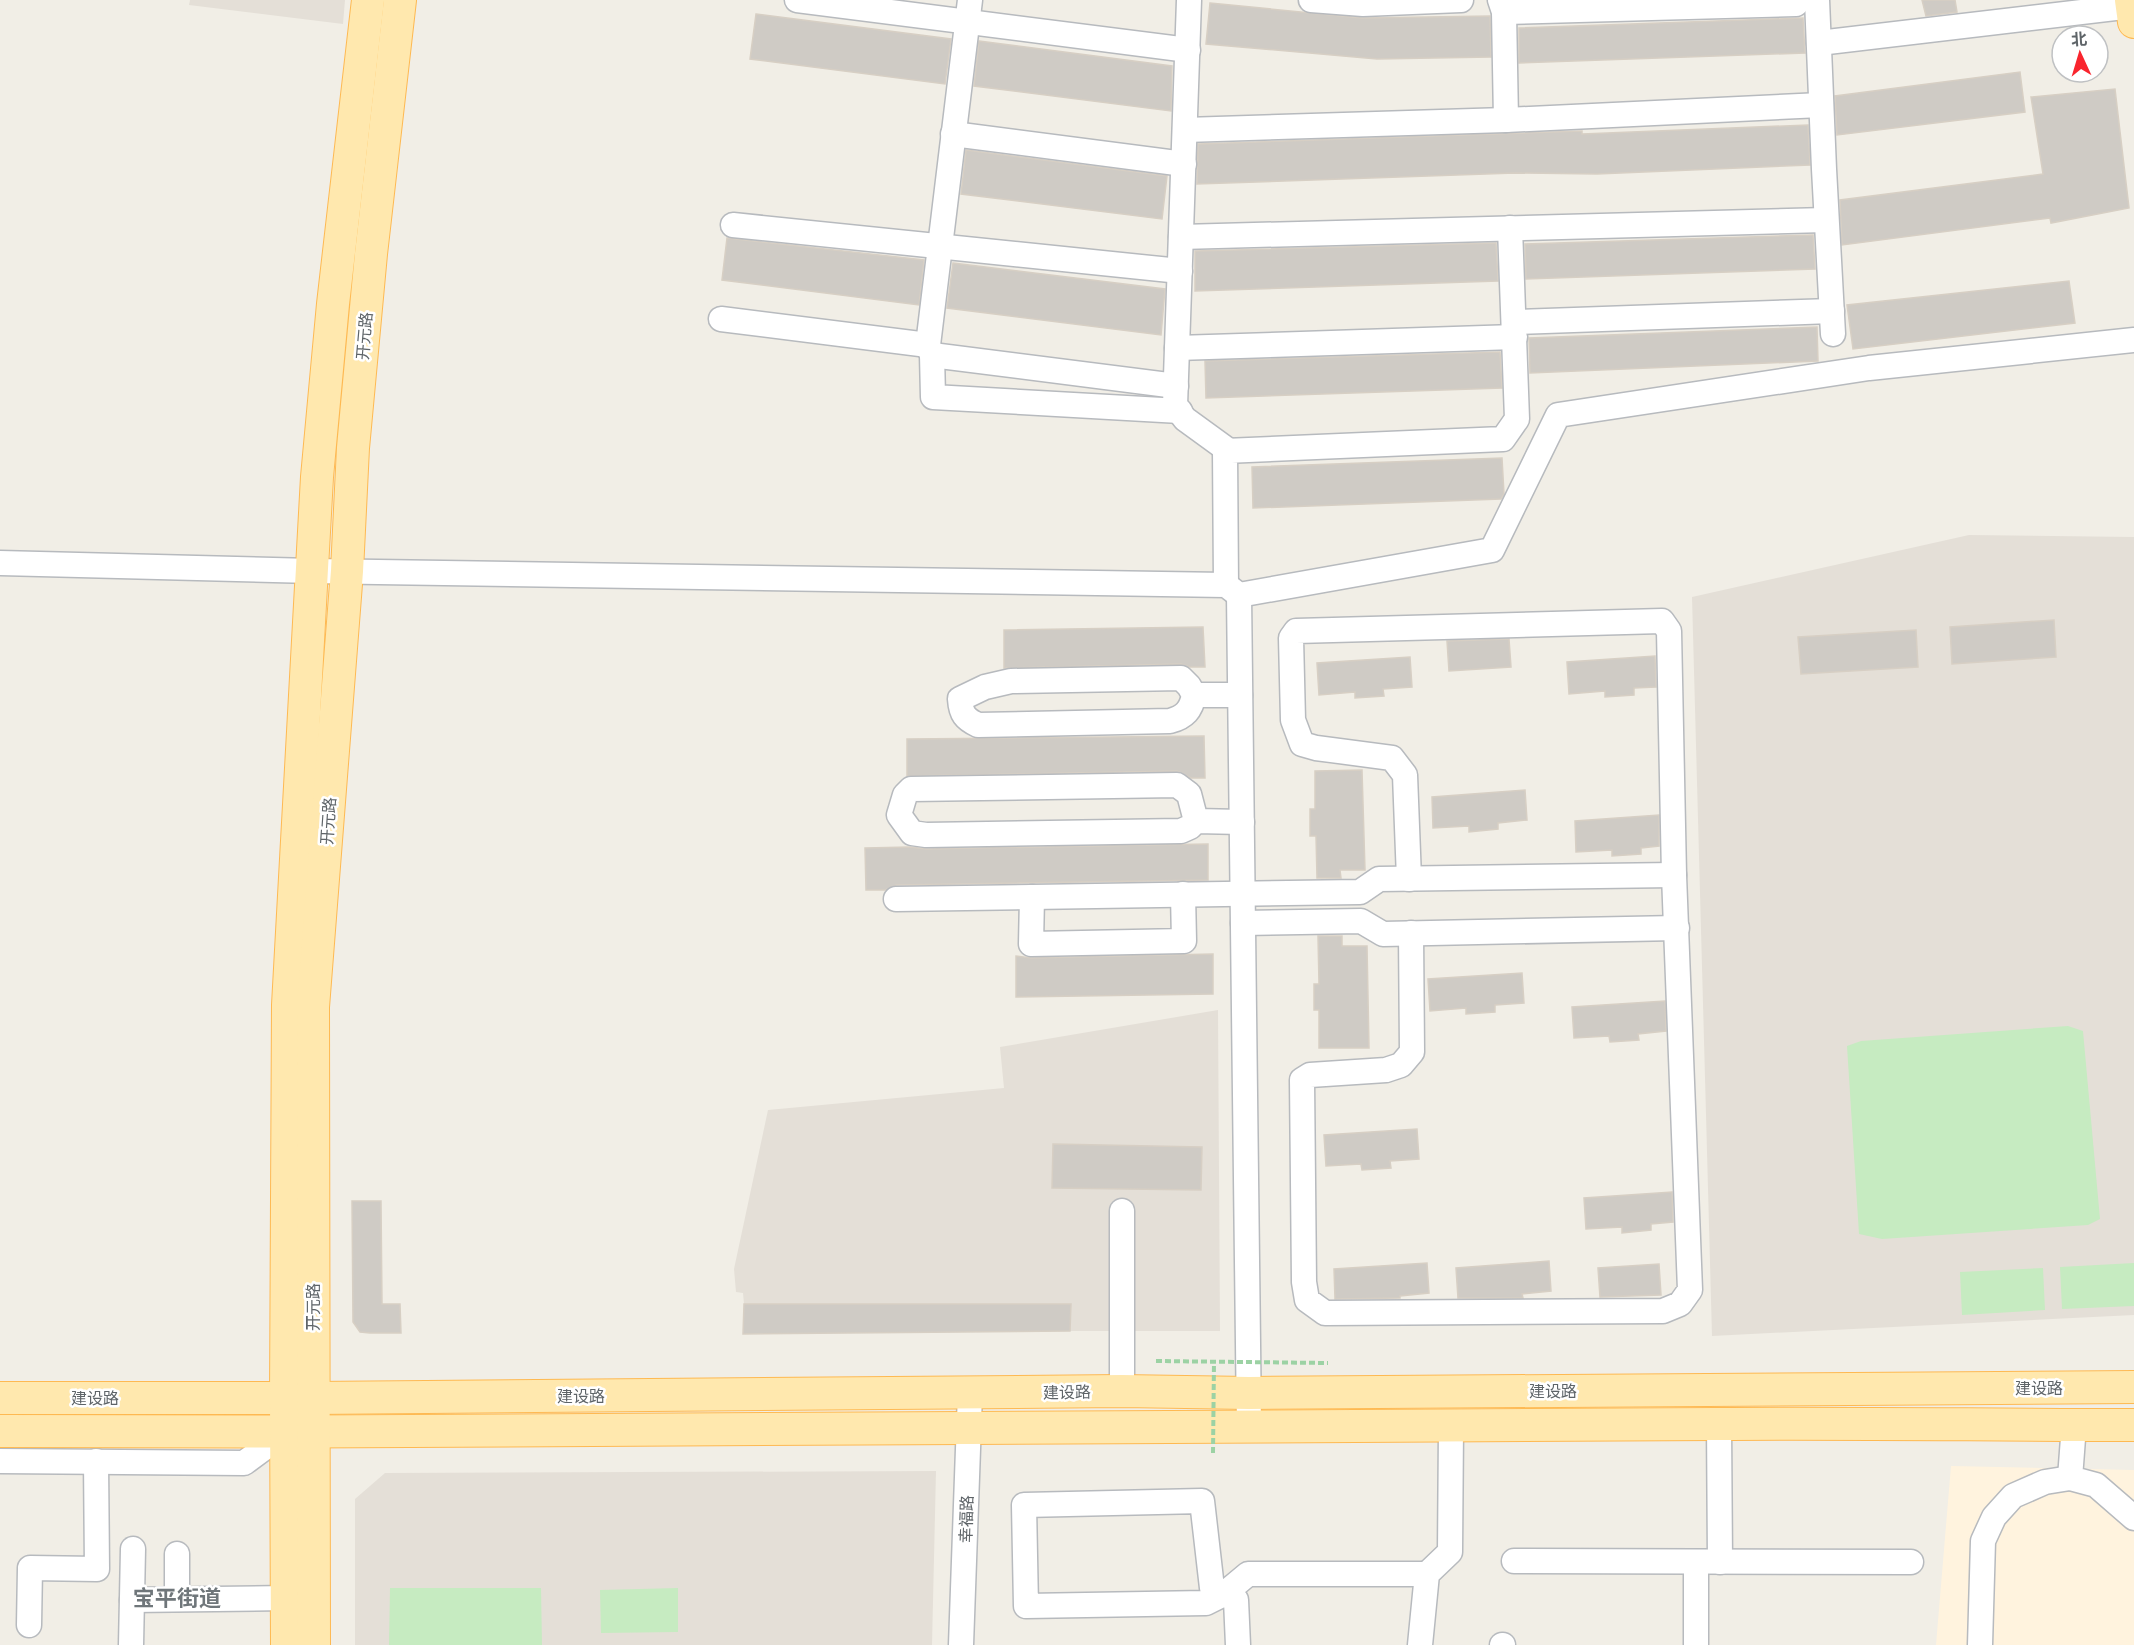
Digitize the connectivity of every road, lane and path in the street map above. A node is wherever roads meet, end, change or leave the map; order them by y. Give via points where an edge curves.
1 (368, 0) edge
2 (400, 0) edge
3 (797, 0) edge
4 (1189, 0) edge
5 (1311, 0) edge
6 (1461, 0) edge
7 (1807, 2) edge
8 (1502, 6) edge
9 (2133, 9) edge
10 (969, 11) edge
11 (1819, 43) junction
12 (1188, 50) junction
13 (1821, 105) junction
14 (1506, 120) junction
15 (1185, 130) junction
16 (953, 134) junction
17 (1184, 164) junction
18 (1827, 220) junction
19 (734, 225) dead end
20 (1510, 228) junction
21 (1181, 237) junction
22 (939, 246) junction
23 (1180, 271) junction
24 (721, 319) dead end
25 (1514, 329) junction
26 (2134, 340) edge
27 (1177, 348) junction
28 (930, 350) junction
29 (1176, 386) junction
30 (1180, 411) junction
31 (1229, 451) junction
32 (0, 563) edge
33 (312, 571) junction
34 (346, 571) junction
35 (1233, 590) junction
36 (1194, 695) junction
37 (1240, 695) junction
38 (1196, 821) junction
39 (1242, 822) junction
40 (1674, 875) junction
41 (1409, 879) junction
42 (1360, 892) junction
43 (1243, 893) junction
44 (1184, 894) junction
45 (1032, 897) junction
46 (896, 899) dead end
47 (1361, 921) junction
48 (1243, 923) junction
49 (1677, 928) junction
50 (1411, 933) junction
51 (1122, 1211) dead end
52 (1156, 1361) dead end
53 (1214, 1362) junction
54 (1328, 1363) dead end
55 (2134, 1387) edge
56 (1122, 1391) junction
57 (970, 1393) junction
58 (1249, 1393) junction
59 (0, 1398) edge
60 (300, 1398) junction
61 (1719, 1424) junction
62 (2074, 1425) junction
63 (2134, 1425) edge
64 (1249, 1427) junction
65 (1451, 1428) junction
66 (970, 1429) junction
67 (0, 1431) edge
68 (300, 1432) junction
69 (1213, 1453) dead end
70 (0, 1461) edge
71 (96, 1461) junction
72 (2070, 1478) junction
73 (2134, 1518) edge
74 (133, 1549) dead end
75 (177, 1554) dead end
76 (1514, 1561) dead end
77 (1696, 1562) junction
78 (1720, 1562) junction
79 (1911, 1562) dead end
80 (1427, 1574) junction
81 (1224, 1594) junction
82 (287, 1598) junction
83 (177, 1599) junction
84 (132, 1600) junction
85 (29, 1625) dead end
86 (132, 1645) edge
87 (287, 1645) edge
88 (314, 1645) edge
89 (961, 1645) edge
90 (1238, 1645) edge
91 (1420, 1645) edge
92 (1696, 1645) edge
93 (1980, 1645) edge

1 - 33 main road, 开元路 via 333,304
2 - 34 main road, 开元路 via 357,402
3 - 10 street
4 - 12 street
5 - 6 street via 1363,4
7 - 8 street
7 - 11 street
8 - 14 street
9 - 11 street
10 - 12 street
10 - 16 street
11 - 13 street
12 - 15 street
13 - 14 street
13 - 18 street
14 - 15 street
15 - 17 street
16 - 17 street
16 - 22 street
17 - 21 street
18 - 20 street
18 - 25 street via 1833,322
19 - 22 street
20 - 21 street
20 - 25 street
21 - 23 street
22 - 23 street
22 - 28 street
23 - 27 street
24 - 28 street
25 - 27 street
25 - 31 street via 1517,419 1503,439
26 - 35 street via 1869,368 1558,415 1492,550
27 - 29 street
28 - 29 street
28 - 30 street via 933,396
29 - 30 street via 1175,406
30 - 31 street via 1185,419
31 - 35 street via 1225,451
32 - 33 street
33 - 34 street
33 - 60 main road, 开元路 via 288,1005
34 - 35 street
34 - 60 main road, 开元路 via 314,1007
35 - 37 street
36 - 36 street via 1181,678 1011,681 960,699 961,711 978,725 1170,721 1188,713
36 - 37 street
37 - 39 street
38 - 38 street via 1189,794 1176,785 911,789 905,795 899,816 912,833 926,835 1181,831
38 - 39 street
39 - 43 street
40 - 41 street
40 - 41 street via 1669,631 1662,621 1296,631 1291,638 1293,720 1302,744 1392,758 1405,775
40 - 49 street
41 - 42 street via 1379,879
42 - 43 street
42 - 47 street
43 - 44 street
43 - 48 street
44 - 45 street
44 - 45 street via 1184,941 1031,944
45 - 46 street
47 - 48 street
47 - 50 street via 1383,934
48 - 58 street
49 - 50 street
49 - 50 street via 1690,1290 1680,1304 1663,1311 1325,1313 1307,1300 1304,1282 1302,1080 1310,1075 1386,1070 1401,1065 1412,1052
51 - 56 street
52 - 53 path, bridge
53 - 54 path, bridge
53 - 69 path, bridge
55 - 58 main road, 建设路
56 - 57 main road, 建设路
56 - 58 main road, 建设路
57 - 60 main road, 建设路
57 - 66 street, 幸福路
58 - 64 street
59 - 60 main road, 建设路
60 - 68 main road, 开元路
61 - 62 main road, 建设路
61 - 65 main road, 建设路
61 - 78 street
62 - 63 main road, 建设路
62 - 72 street
64 - 65 main road, 建设路
64 - 66 main road, 建设路
65 - 80 street via 1449,1552
66 - 68 main road, 建设路
66 - 89 street, 幸福路
67 - 68 main road, 建设路
68 - 71 street via 244,1462
68 - 82 main road, 开元路
68 - 88 main road, 开元路
70 - 71 street
71 - 85 street via 97,1569 30,1568
72 - 73 street via 2096,1485
72 - 93 street via 2045,1482 2013,1496 1994,1517 1983,1541
74 - 84 street
75 - 83 street
76 - 77 street
77 - 78 street
77 - 92 street
78 - 79 street
80 - 81 street via 1248,1574
80 - 91 street
81 - 81 street via 1212,1588 1202,1501 1024,1504 1026,1606 1206,1603
81 - 90 street via 1236,1600
82 - 83 street
82 - 87 main road, 开元路
83 - 84 street
84 - 86 street

